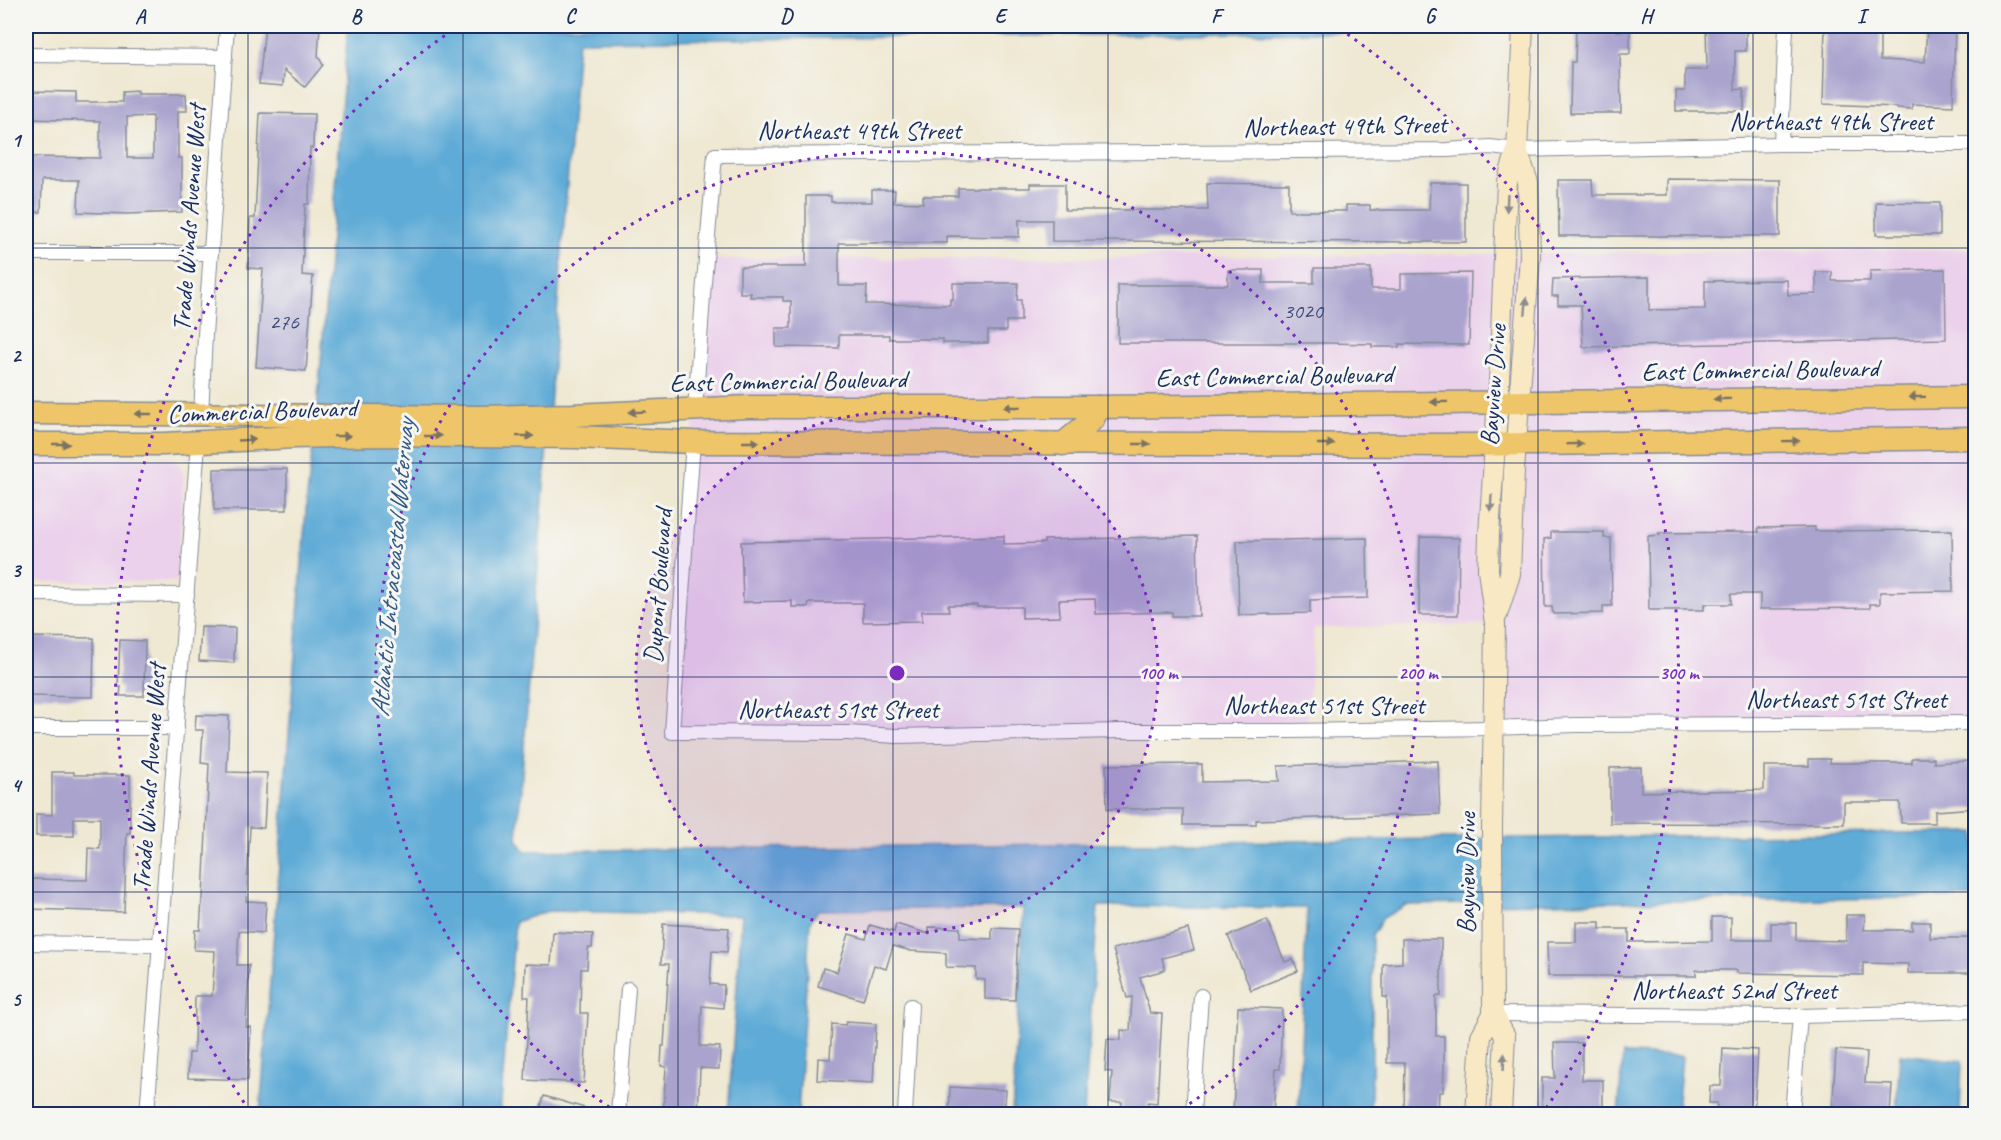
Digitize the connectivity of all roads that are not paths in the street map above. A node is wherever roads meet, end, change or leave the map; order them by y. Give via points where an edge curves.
1 (227, 26) edge
2 (1523, 26) edge
3 (1786, 26) edge
4 (26, 55) edge
5 (225, 57) junction
6 (1781, 144) junction
7 (1976, 144) edge
8 (1517, 150) junction
9 (26, 253) edge
10 (211, 253) junction
11 (1976, 397) edge
12 (1509, 401) junction
13 (1148, 406) junction
14 (749, 407) junction
15 (1098, 407) junction
16 (695, 410) junction
17 (26, 413) edge
18 (201, 415) junction
19 (294, 426) junction
20 (573, 426) junction
21 (1976, 438) edge
22 (693, 442) junction
23 (198, 443) junction
24 (26, 444) edge
25 (164, 444) junction
26 (1063, 444) junction
27 (1102, 444) junction
28 (1506, 445) junction
29 (26, 594) edge
30 (187, 595) junction
31 (1976, 723) edge
32 (26, 728) edge
33 (177, 728) junction
34 (1493, 728) junction
35 (672, 732) joint
36 (26, 943) edge
37 (160, 945) junction
38 (628, 989) dead end
39 (1201, 996) dead end
40 (911, 1006) dead end
41 (1976, 1011) edge
42 (1493, 1014) junction
43 (1800, 1016) junction
44 (147, 1114) edge
45 (618, 1114) edge
46 (904, 1114) edge
47 (1193, 1114) edge
48 (1476, 1114) edge
49 (1501, 1114) edge
50 (1792, 1114) edge

1 - 5 street, Trade Winds Avenue West
2 - 8 street, Bayview Drive
3 - 6 street
4 - 5 street
5 - 10 street, Trade Winds Avenue West
6 - 7 street, Northeast 49th Street
6 - 8 street, Northeast 49th Street
8 - 12 street, Bayview Drive via 1508,182
8 - 16 street, Northeast 49th Street via 1490,147 715,155
9 - 10 street
10 - 18 street, Trade Winds Avenue West
11 -> 12 main road, East Commercial Boulevard
12 -> 13 main road, East Commercial Boulevard
12 - 28 street, Bayview Drive
13 - 15 main road, East Commercial Boulevard
13 - 27 main road via 1118,419 1108,429
15 -> 14 main road, East Commercial Boulevard
14 - 16 main road, East Commercial Boulevard
14 - 22 main road via 700,430
15 - 26 main road via 1093,419
16 -> 20 main road, East Commercial Boulevard
18 -> 17 main road, Commercial Boulevard
18 - 19 main road, Commercial Boulevard
18 - 25 main road via 190,429
19 - 20 main road, Commercial Boulevard via 371,417
23 -> 19 main road, Commercial Boulevard
20 - 22 main road
28 -> 21 main road
22 -> 26 main road
22 - 35 street, Dupont Boulevard
23 - 25 main road, Commercial Boulevard
23 - 30 street, Trade Winds Avenue West
24 -> 25 main road, Commercial Boulevard
26 - 27 main road
27 -> 28 main road
28 - 34 street, Bayview Drive via 1510,574 1495,624
29 - 30 street
30 - 33 street, Trade Winds Avenue West
31 - 34 street, Northeast 51st Street
32 - 33 street
33 - 37 street, Trade Winds Avenue West
34 - 35 street, Northeast 51st Street via 896,736
34 - 42 street, Bayview Drive
36 - 37 street
37 - 44 street, Trade Winds Avenue West
38 - 45 street
39 - 47 street
40 - 46 street
41 - 43 street, Northeast 52nd Street
42 - 43 street, Northeast 52nd Street
42 - 48 street, Bayview Drive via 1481,1036
49 -> 42 street, Bayview Drive via 1505,1036
43 - 50 street

